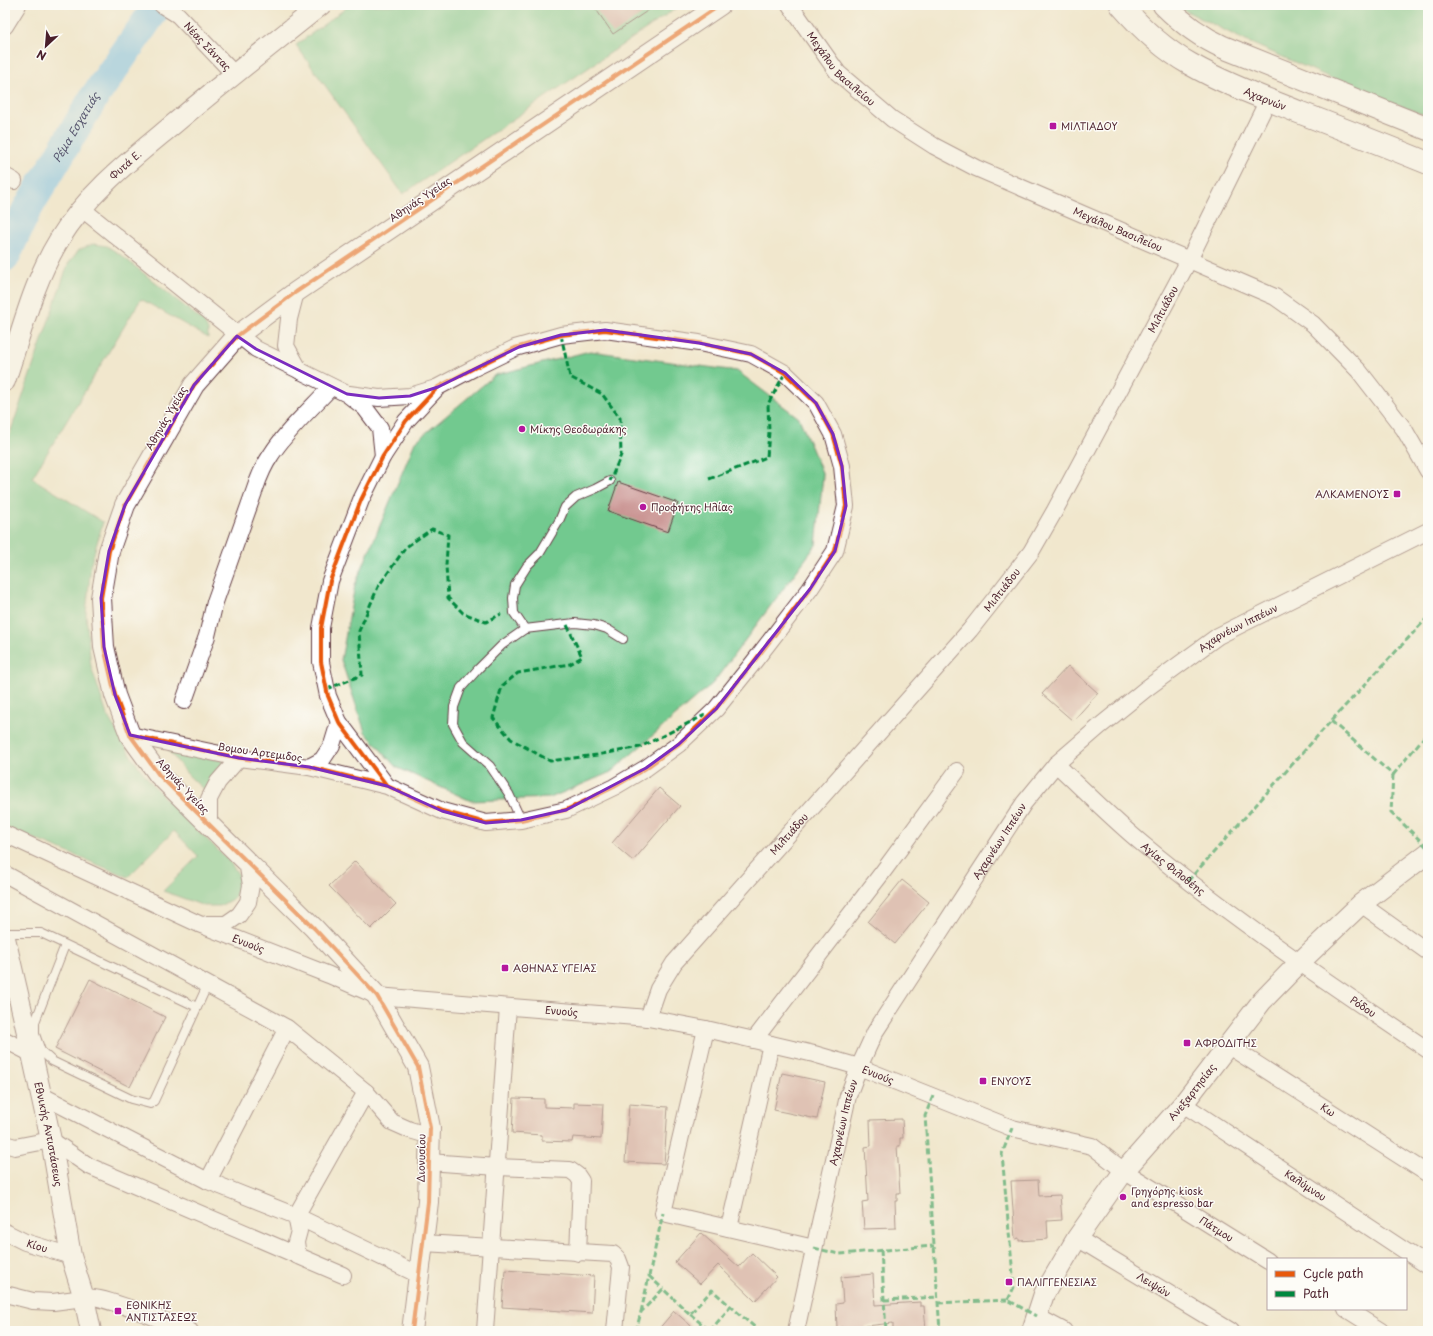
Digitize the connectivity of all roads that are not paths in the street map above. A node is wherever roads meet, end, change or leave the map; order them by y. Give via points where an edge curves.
1 (18, 5) edge
2 (162, 5) edge
3 (321, 5) edge
4 (720, 5) edge
5 (790, 5) edge
6 (1121, 5) edge
7 (1164, 5) edge
8 (5, 26) edge
9 (234, 74) junction
10 (1268, 100) junction
11 (1428, 129) edge
12 (1428, 163) edge
13 (81, 208) junction
14 (1189, 260) junction
15 (296, 292) junction
16 (237, 336) junction
17 (300, 371) junction
18 (5, 381) edge
19 (331, 387) junction
20 (438, 387) junction
21 (347, 394) junction
22 (383, 456) junction
23 (1428, 471) edge
24 (610, 481) dead end
25 (1428, 531) edge
26 (525, 629) junction
27 (623, 639) dead end
28 (184, 701) dead end
29 (339, 722) junction
30 (130, 735) junction
31 (239, 758) junction
32 (1056, 764) junction
33 (309, 767) junction
34 (957, 771) dead end
35 (387, 786) junction
36 (521, 820) junction
37 (209, 826) junction
38 (5, 834) edge
39 (1428, 853) edge
40 (247, 862) junction
41 (5, 874) edge
42 (1361, 904) junction
43 (199, 924) junction
44 (5, 934) edge
45 (5, 938) edge
46 (65, 945) junction
47 (1428, 952) edge
48 (1299, 963) junction
49 (207, 986) junction
50 (377, 996) junction
51 (508, 1007) junction
52 (197, 1008) junction
53 (648, 1018) junction
54 (287, 1028) junction
55 (706, 1029) junction
56 (5, 1040) edge
57 (754, 1040) junction
58 (771, 1044) junction
59 (1227, 1045) junction
60 (1428, 1050) edge
61 (32, 1054) junction
62 (858, 1067) junction
63 (366, 1092) junction
64 (41, 1095) junction
65 (1183, 1104) junction
66 (430, 1136) junction
67 (50, 1140) junction
68 (5, 1144) edge
69 (429, 1162) junction
70 (497, 1167) junction
71 (1124, 1172) junction
72 (1428, 1174) edge
73 (208, 1182) junction
74 (296, 1216) junction
75 (729, 1228) junction
76 (5, 1232) edge
77 (1077, 1238) junction
78 (423, 1242) junction
79 (490, 1247) junction
80 (814, 1248) junction
81 (578, 1253) junction
82 (71, 1256) junction
83 (298, 1256) junction
84 (1267, 1260) edge
85 (1428, 1266) edge
86 (343, 1275) dead end
87 (419, 1275) junction
88 (5, 1294) edge
89 (84, 1298) junction
90 (1348, 1310) edge
91 (1034, 1323) edge
92 (91, 1331) edge
93 (190, 1331) edge
94 (412, 1331) edge
95 (485, 1331) edge
96 (615, 1331) edge
97 (796, 1331) edge
98 (1064, 1331) edge
99 (1231, 1331) edge
100 (1382, 1331) edge

1 - 8 street
2 - 9 street, Νέας Σάντας via 178,15
3 - 9 street, Φυτά Ε.
4 - 15 street, Αθηνάς Υγείας
5 - 14 street, Μεγάλου Βασιλείου via 838,73 892,119 934,146 976,168
6 - 10 main road, Αχαρνών via 1142,28 1188,64
7 - 11 main road via 1193,30 1223,47
9 - 13 street, Φυτά Ε. via 116,172
10 - 12 main road, Αχαρνών
10 - 14 street, Μιλτιάδου
13 - 16 street
13 - 18 street, Φυτά Ε. via 59,239 42,271
14 - 23 street, Μεγάλου Βασιλείου via 1275,297 1312,324 1364,377 1404,429
14 - 53 street, Μιλτιάδου via 1030,552 970,630 674,963 658,989
15 - 16 street, Αθηνάς Υγείας
15 - 17 street via 286,346
16 - 17 street via 256,350
16 - 30 street, Αθηνάς Υγείας via 194,385 125,505 109,551 101,598 104,647 115,695
17 - 19 street
19 - 21 street
19 - 28 street via 281,441 262,470 215,602 207,636
20 - 21 street via 410,396 380,398
20 - 22 street via 406,420
20 - 36 street, Βομου Αρτεμιδος via 515,348 561,335 605,330 699,343 751,354 785,373 816,403 833,434 842,466 846,506 835,550 810,589 716,709 679,744 614,787 566,810
21 - 22 street via 365,408 380,428
22 - 29 street via 361,500 330,581 321,628 321,662 328,696
24 - 26 lane via 576,497 565,507 540,553 527,566 515,585 514,612
25 - 32 street, Αχαρνέων Ιππέων via 1218,636 1147,688
26 - 27 lane via 575,623 607,629
26 - 36 lane via 502,646 461,688 454,706 453,724 463,742 490,766 509,794
29 - 33 street via 332,745 322,760
29 - 35 street
30 - 31 street, Βομου Αρτεμιδος
30 - 37 street, Αθηνάς Υγείας via 159,775
31 - 33 street, Βομου Αρτεμιδος
31 - 37 street via 218,782 208,799
32 - 48 street, Αγίας Φιλοθέης via 1144,845
32 - 62 street, Αχαρνέων Ιππέων via 1024,803 901,991 875,1032
33 - 35 street, Βομου Αρτεμιδος
34 - 57 street
35 - 36 street, Βομου Αρτεμιδος via 442,811 486,823
37 - 40 street, Αθηνάς Υγείας
38 - 43 street, Ενυούς
39 - 42 street, Ανεξαρτησίας
40 - 43 street via 250,885 248,902 240,915 226,924
40 - 50 street, Αθηνάς Υγείας via 314,928
41 - 49 street
42 - 47 street
42 - 48 street, Ανεξαρτησίας
43 - 50 street, Ενυούς
44 - 46 lane via 41,933
45 - 61 street, Εθνικής Αντιστάσεως
46 - 52 lane
46 - 52 lane via 35,1022 35,1034 41,1051 52,1061 131,1099 150,1104 154,1101
48 - 59 street, Ανεξαρτησίας via 1262,1001
48 - 60 street, Ρόδου
49 - 52 lane
49 - 54 street
50 - 51 street, Ενυούς
50 - 66 street, Διονυσίου via 418,1067
51 - 53 street, Ενυούς
51 - 70 street
53 - 55 street, Ενυούς
54 - 63 street
54 - 73 street
55 - 57 street, Ενυούς
55 - 75 street via 663,1213
56 - 61 street
57 - 58 street, Ενυούς
58 - 62 street, Ενυούς
58 - 75 street
59 - 65 street, Ανεξαρτησίας
59 - 72 street, Κω
61 - 64 street, Εθνικής Αντιστάσεως
62 - 71 street, Ενυούς via 1012,1128 1092,1146
62 - 80 street, Αχαρνέων Ιππέων via 848,1096
63 - 66 street via 392,1122
63 - 74 street
64 - 67 street, Εθνικής Αντιστάσεως
64 - 73 street
65 - 71 street, Ανεξαρτησίας
65 - 85 street, Καλύμνου
66 - 69 street, Διονυσίου
67 - 68 street via 15,1147
67 - 82 street, Εθνικής Αντιστάσεως
67 - 83 street via 88,1166
69 - 70 street
69 - 78 street, Διονυσίου
70 - 79 street
70 - 81 street via 570,1170 577,1175 581,1181
71 - 77 street, Ανεξαρτησίας
71 - 84 street, Πάτμου
73 - 74 street
74 - 83 street
74 - 87 street
75 - 80 street
76 - 82 street, Κίου via 25,1242
77 - 91 street, Ανεξαρτησίας via 1044,1294
77 - 99 street, Λειψών
78 - 79 street
78 - 87 street, Διονυσίου
79 - 81 street
79 - 95 street
80 - 97 street, Αχαρνέων Ιππέων
81 - 96 street via 613,1254 622,1267
82 - 89 street, Εθνικής Αντιστάσεως
83 - 86 street
87 - 94 street, Διονυσίου
88 - 89 street via 33,1301 53,1302
89 - 92 street, Εθνικής Αντιστάσεως
89 - 93 street via 88,1296 104,1299
90 - 100 street
91 - 98 street

